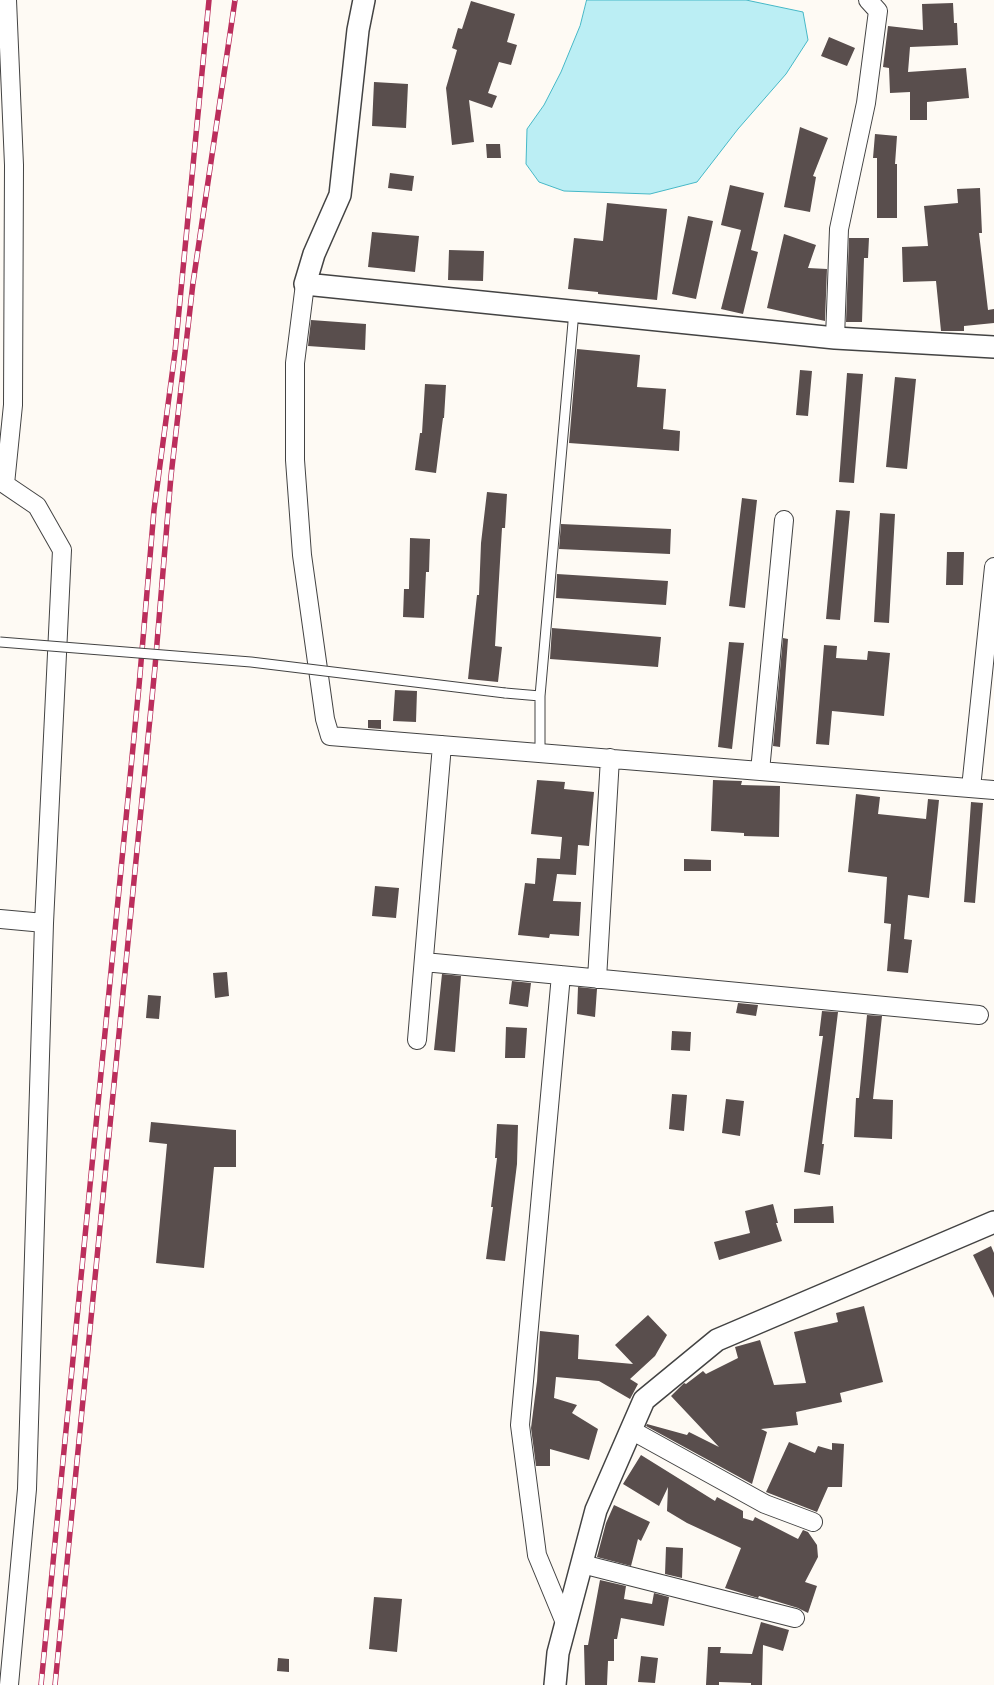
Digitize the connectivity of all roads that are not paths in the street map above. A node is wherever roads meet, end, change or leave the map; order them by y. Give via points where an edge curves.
1 (7, 0) edge
2 (364, 0) edge
3 (868, 0) edge
4 (305, 284) junction
5 (574, 311) junction
6 (835, 338) junction
7 (994, 346) edge
8 (2, 483) edge
9 (784, 520) dead end
10 (994, 566) edge
11 (0, 642) edge
12 (540, 696) junction
13 (442, 745) junction
14 (540, 753) junction
15 (610, 758) junction
16 (760, 771) junction
17 (971, 788) junction
18 (994, 790) edge
19 (0, 919) edge
20 (44, 923) junction
21 (424, 962) junction
22 (561, 975) junction
23 (597, 979) junction
24 (979, 1015) dead end
25 (417, 1040) dead end
26 (994, 1222) edge
27 (631, 1430) junction
28 (813, 1522) dead end
29 (582, 1564) junction
30 (795, 1618) dead end
31 (566, 1625) junction
32 (10, 1685) edge
33 (555, 1685) edge

1 - 8 street via 14,175 13,405
2 - 4 street via 340,195 314,254
3 - 6 street via 878,11 866,103 839,229
4 - 5 street
4 - 13 street via 295,364 295,460 302,555 330,736
5 - 6 street
5 - 12 lane
6 - 7 street
8 - 20 street via 37,506 62,550
9 - 16 street
10 - 17 street
11 - 12 lane, bridge via 252,662
12 - 14 lane
13 - 14 street
13 - 21 street
14 - 15 street
15 - 16 street
15 - 23 street
16 - 17 street
17 - 18 street
19 - 20 street
20 - 32 street via 27,1489
21 - 22 street
21 - 25 street
22 - 23 street
22 - 31 street via 520,1425 537,1555
23 - 24 street
26 - 27 street via 717,1340 644,1400
27 - 28 street via 765,1504
27 - 29 street via 596,1510
29 - 30 street
29 - 31 street
31 - 33 street via 558,1653

